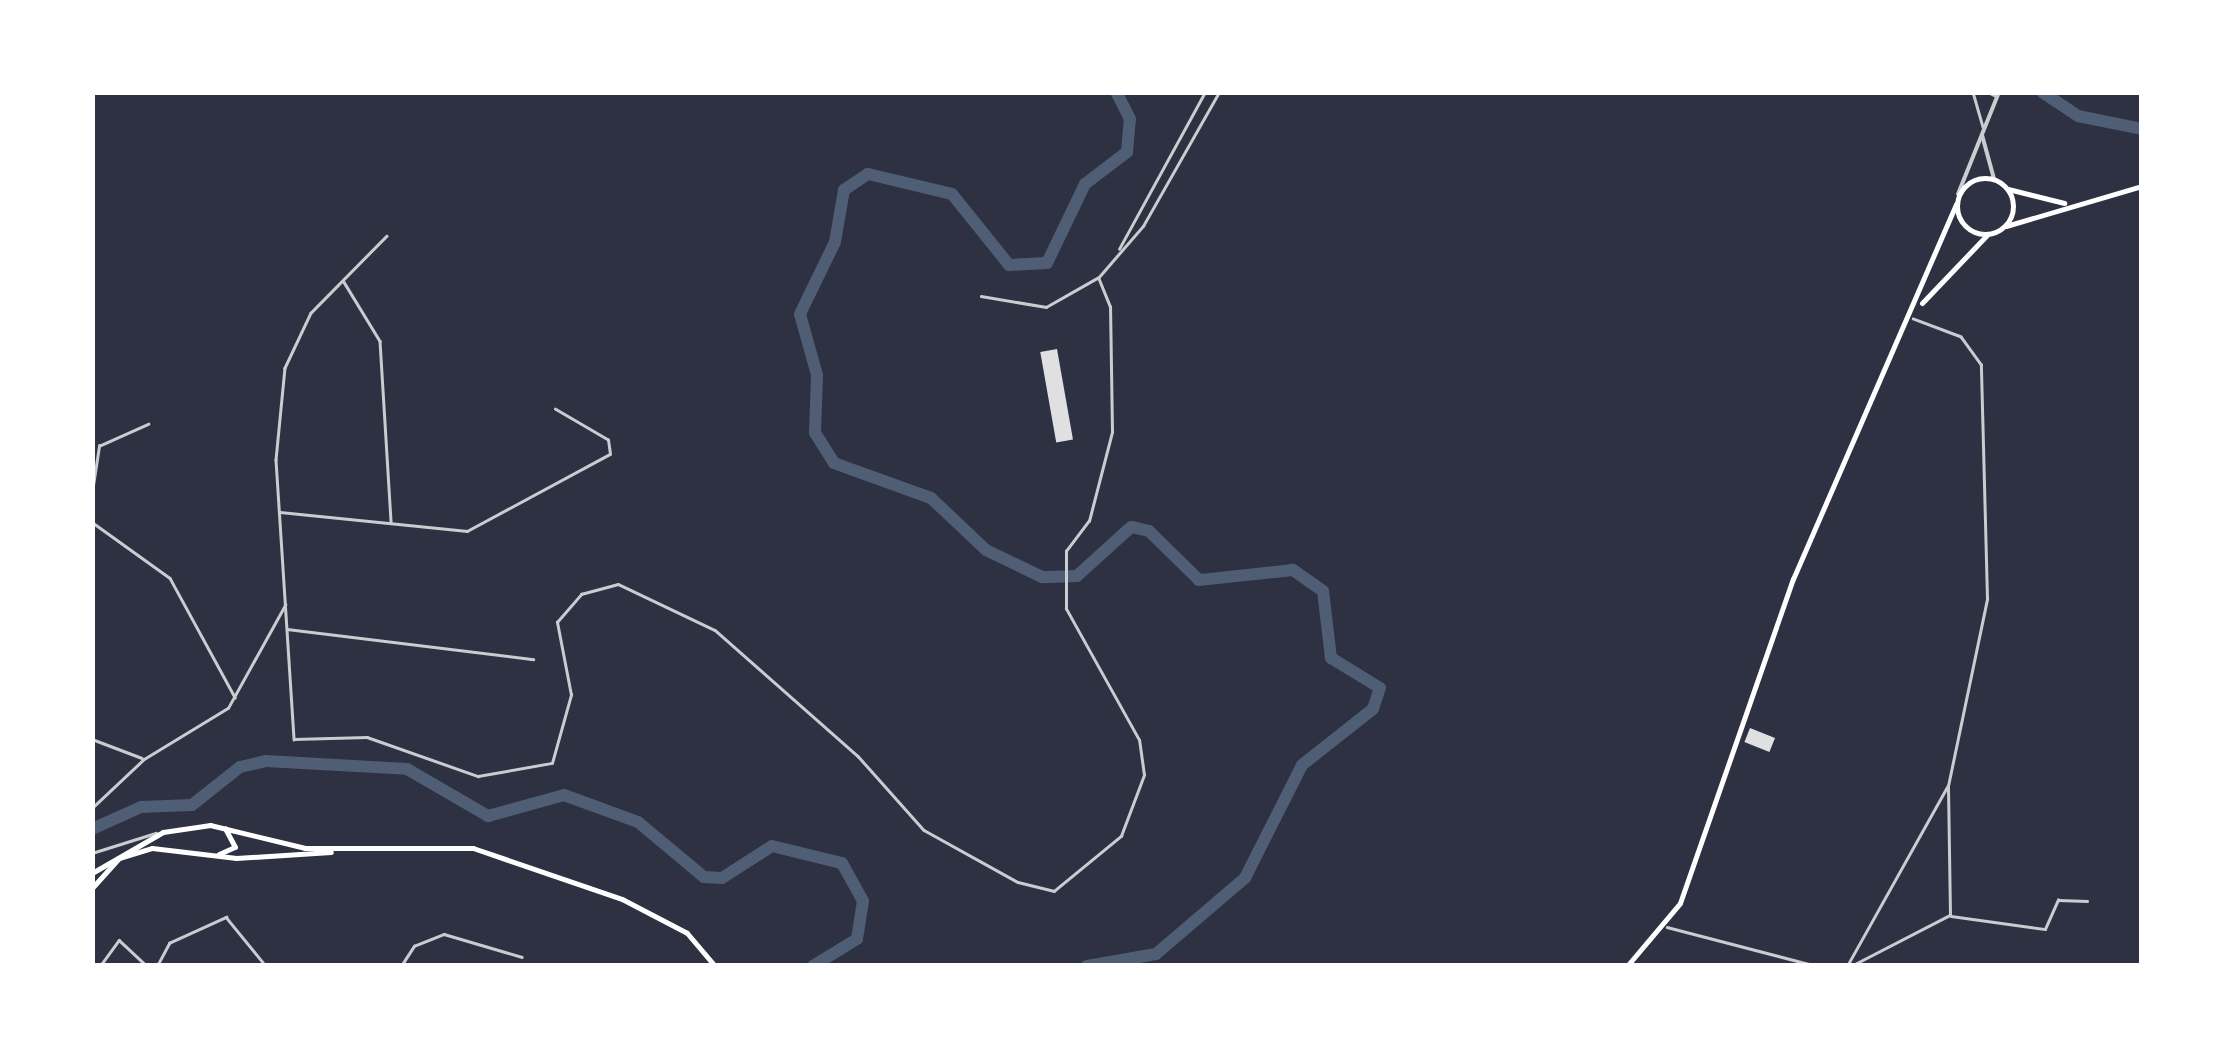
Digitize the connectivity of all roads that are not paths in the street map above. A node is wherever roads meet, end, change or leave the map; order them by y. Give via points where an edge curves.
1 (1205, 92) edge
2 (1220, 92) edge
3 (1973, 92) edge
4 (1988, 92) edge
5 (1998, 94) edge
6 (1982, 129) junction
7 (1994, 179) junction
8 (2142, 186) edge
9 (2008, 189) junction
10 (1958, 194) junction
11 (2072, 202) junction
12 (1956, 204) junction
13 (2004, 226) junction
14 (1988, 234) junction
15 (387, 236) dead end
16 (1116, 255) junction
17 (1098, 278) junction
18 (343, 281) junction
19 (981, 296) dead end
20 (1917, 309) junction
21 (1913, 319) junction
22 (556, 409) dead end
23 (148, 424) dead end
24 (92, 492) edge
25 (280, 512) junction
26 (92, 522) edge
27 (392, 524) junction
28 (286, 604) junction
29 (287, 630) junction
30 (534, 659) dead end
31 (236, 697) junction
32 (92, 739) edge
33 (144, 759) junction
34 (1948, 786) junction
35 (92, 808) edge
36 (210, 825) junction
37 (162, 832) junction
38 (338, 850) junction
39 (92, 854) edge
40 (211, 855) junction
41 (92, 873) edge
42 (92, 888) edge
43 (2087, 901) dead end
44 (1950, 915) junction
45 (1667, 927) junction
46 (522, 957) dead end
47 (100, 966) edge
48 (147, 966) edge
49 (156, 966) edge
50 (266, 966) edge
51 (401, 966) edge
52 (715, 966) edge
53 (1627, 966) edge
54 (1817, 966) edge
55 (1849, 966) edge

1 - 16 street
2 - 16 street via 1143,226
3 - 6 street
4 - 5 street
5 - 6 street
6 - 7 street
6 - 10 street
7 - 9 main road
7 - 10 main road via 1970,181
8 - 11 main road
9 - 11 main road
9 - 13 main road
10 - 12 main road
11 - 13 main road
12 - 14 main road via 1962,222
12 - 20 main road
13 - 14 main road
14 - 20 main road
15 - 18 street
16 - 17 street
17 - 19 street via 1046,306
17 - 29 street via 1110,307 1112,432 1089,521 1064,562 1065,585 1074,624 1139,740 1144,776 1121,836 1054,892 1018,882 924,830 858,756 715,630 618,584 581,594 557,622 572,695 552,763 478,776 367,738 294,738
18 - 25 street via 312,313 285,368
18 - 27 street via 384,362
20 - 21 main road
21 - 34 street via 1961,337 1981,364 1987,599
21 - 45 main road via 1793,579
22 - 27 street via 608,440 610,454 467,530
23 - 24 street via 100,446
25 - 27 street
25 - 28 street
26 - 31 street via 170,578
28 - 29 street
28 - 31 street
29 - 30 street
31 - 33 street
32 - 33 street
33 - 35 street
34 - 44 street
34 - 55 street
36 - 37 main road
36 - 38 main road
36 - 40 main road via 236,840
37 - 39 street
37 - 41 main road
38 - 40 main road
38 - 52 main road via 430,844 528,859 662,918
40 - 42 main road via 139,850
43 - 44 street via 2058,900 2045,929
44 - 55 street
45 - 53 main road
45 - 54 street
46 - 51 street via 444,934 414,946
47 - 48 street via 119,940
49 - 50 street via 169,943 226,917

